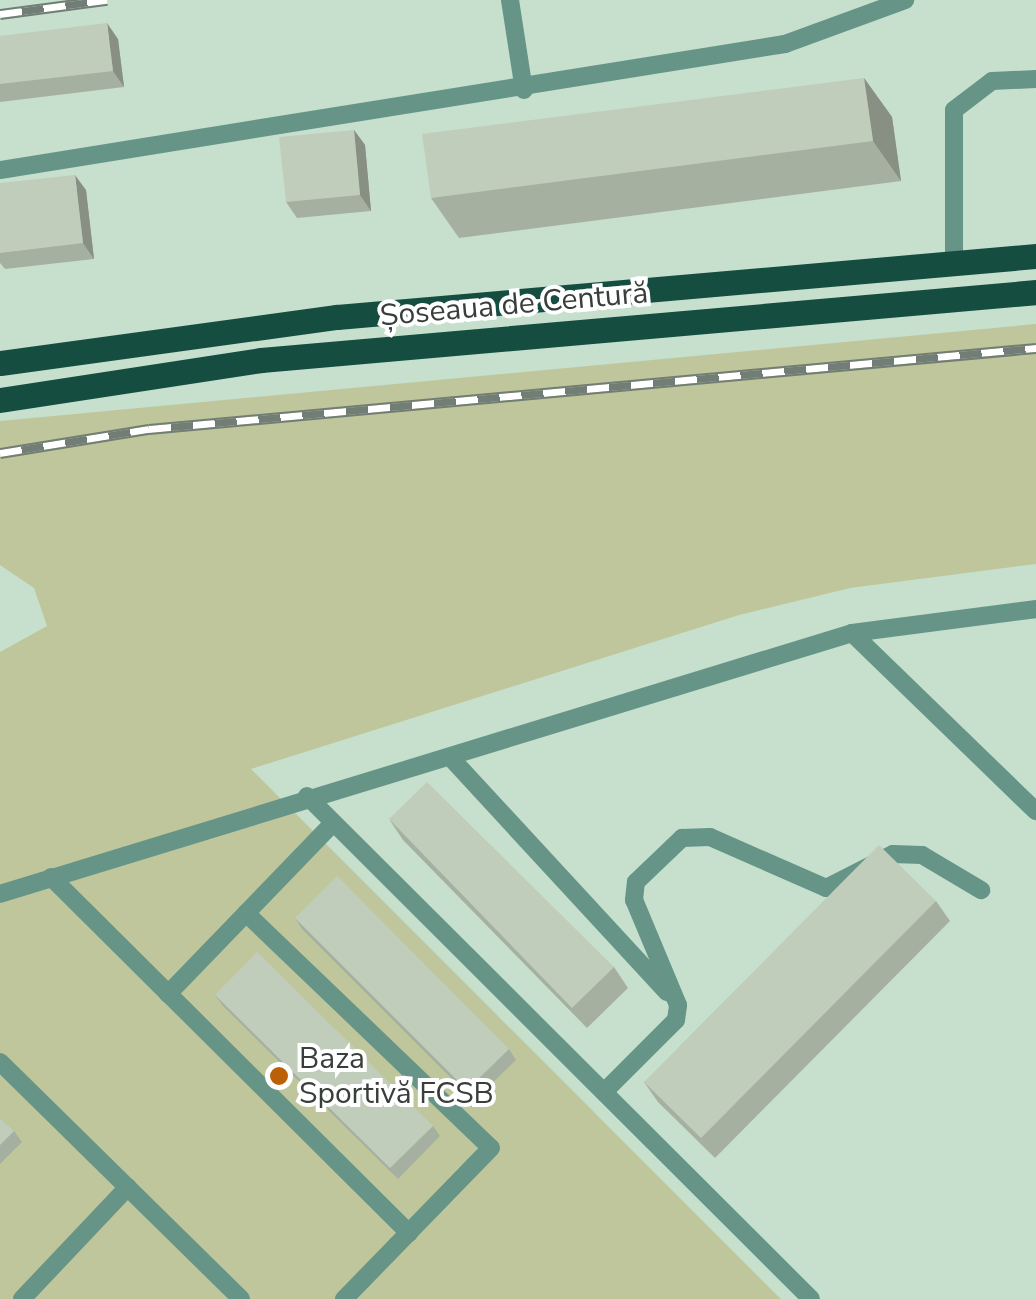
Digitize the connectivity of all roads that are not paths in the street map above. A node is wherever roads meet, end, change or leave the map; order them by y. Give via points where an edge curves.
1 (510, 0) edge
2 (905, 0) edge
3 (1036, 79) edge
4 (524, 90) junction
5 (0, 170) edge
6 (1036, 256) edge
7 (954, 264) junction
8 (1036, 292) edge
9 (0, 363) edge
10 (0, 400) edge
11 (1036, 608) edge
12 (852, 633) junction
13 (450, 758) junction
14 (307, 796) junction
15 (1036, 811) edge
16 (333, 823) junction
17 (51, 877) junction
18 (981, 890) dead end
19 (0, 894) edge
20 (246, 913) junction
21 (168, 994) junction
22 (678, 1004) junction
23 (0, 1062) edge
24 (604, 1092) junction
25 (128, 1187) junction
26 (409, 1233) junction
27 (22, 1299) edge
28 (241, 1299) edge
29 (344, 1299) edge
30 (811, 1299) edge

1 - 4 lane
2 - 4 lane via 785,44
3 - 7 lane via 992,81 954,110
4 - 5 lane
6 - 7 main road, Șoseaua de Centură
7 - 9 main road, Șoseaua de Centură via 337,317
8 - 10 main road, Șoseaua de Centură via 261,360
11 - 12 lane
12 - 13 lane
12 - 15 lane
13 - 14 lane
13 - 22 lane
14 - 16 lane
14 - 17 lane
16 - 20 lane
16 - 24 lane
17 - 19 lane
17 - 21 lane
18 - 22 lane via 922,854 893,854 826,888 710,837 682,838 636,882 634,900
20 - 21 lane
20 - 26 lane via 491,1148
21 - 26 lane
22 - 24 lane via 676,1020
23 - 25 lane
24 - 30 lane
25 - 27 lane
25 - 28 lane
26 - 29 lane

